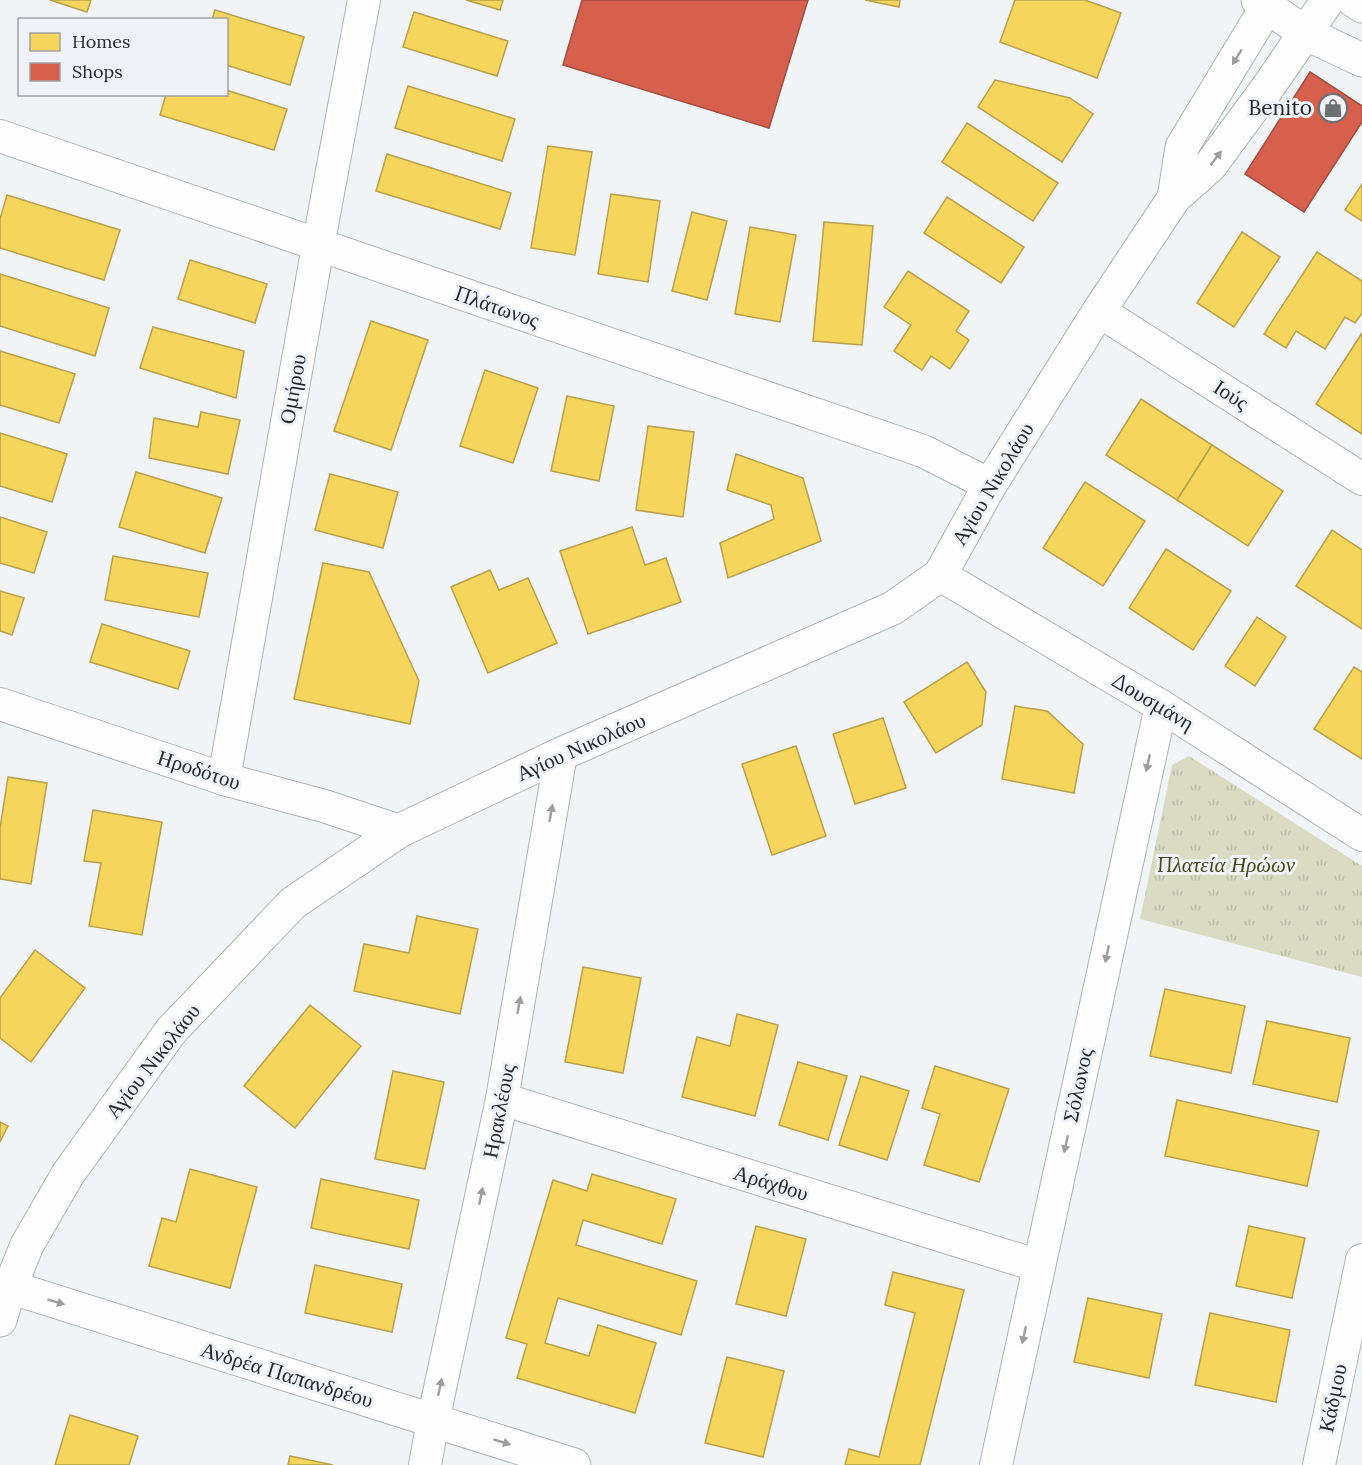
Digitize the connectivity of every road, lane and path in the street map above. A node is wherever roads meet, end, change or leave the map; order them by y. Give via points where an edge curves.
1 (364, 0) edge
2 (1328, 0) edge
3 (1353, 0) edge
4 (1265, 2) edge
5 (1362, 6) edge
6 (1305, 33) junction
7 (1362, 60) edge
8 (0, 136) edge
9 (1174, 198) junction
10 (318, 246) junction
11 (1099, 311) junction
12 (1362, 479) edge
13 (990, 485) junction
14 (940, 575) junction
15 (0, 704) edge
16 (1161, 706) junction
17 (561, 754) junction
18 (224, 779) junction
19 (399, 831) junction
20 (1362, 835) edge
21 (502, 1099) junction
22 (1362, 1260) edge
23 (1039, 1266) junction
24 (5, 1286) edge
25 (0, 1320) edge
26 (433, 1421) junction
27 (425, 1465) edge
28 (574, 1465) edge
29 (996, 1465) edge
30 (1319, 1465) edge

1 - 10 street, Ομήρου
2 - 6 street, Αγίου Νικολάου
3 - 5 street
4 - 6 street
4 -> 9 street, Αγίου Νικολάου via 1182,147
6 - 7 street
9 -> 6 street, Αγίου Νικολάου via 1210,166
8 - 10 street, Πλάτωνος
9 - 11 street, Αγίου Νικολάου
10 - 13 street, Πλάτωνος via 923,451
10 - 18 street, Ομήρου
11 - 12 street, Ιούς
11 - 13 street, Αγίου Νικολάου
13 - 14 street, Αγίου Νικολάου
14 - 16 street, Δουσμάνη
14 - 17 street, Αγίου Νικολάου via 893,608
15 - 18 street, Ηροδότου
16 - 20 street, Δουσμάνη
16 -> 23 street, Σόλωνος
17 - 19 street, Αγίου Νικολάου
21 -> 17 street, Ηρακλέους
18 - 19 street, Ηροδότου
19 - 24 street, Αγίου Νικολάου via 293,903 171,1031 68,1174
21 - 23 street, Αράχθου
26 -> 21 street, Ηρακλέους
22 - 30 street, Κάδμου
23 -> 29 street, Σόλωνος
24 - 25 street, Αγίου Νικολάου
24 -> 26 street, Ανδρέα Παπανδρέου
26 - 27 street, Ηρακλέους
26 -> 28 street, Ανδρέα Παπανδρέου

